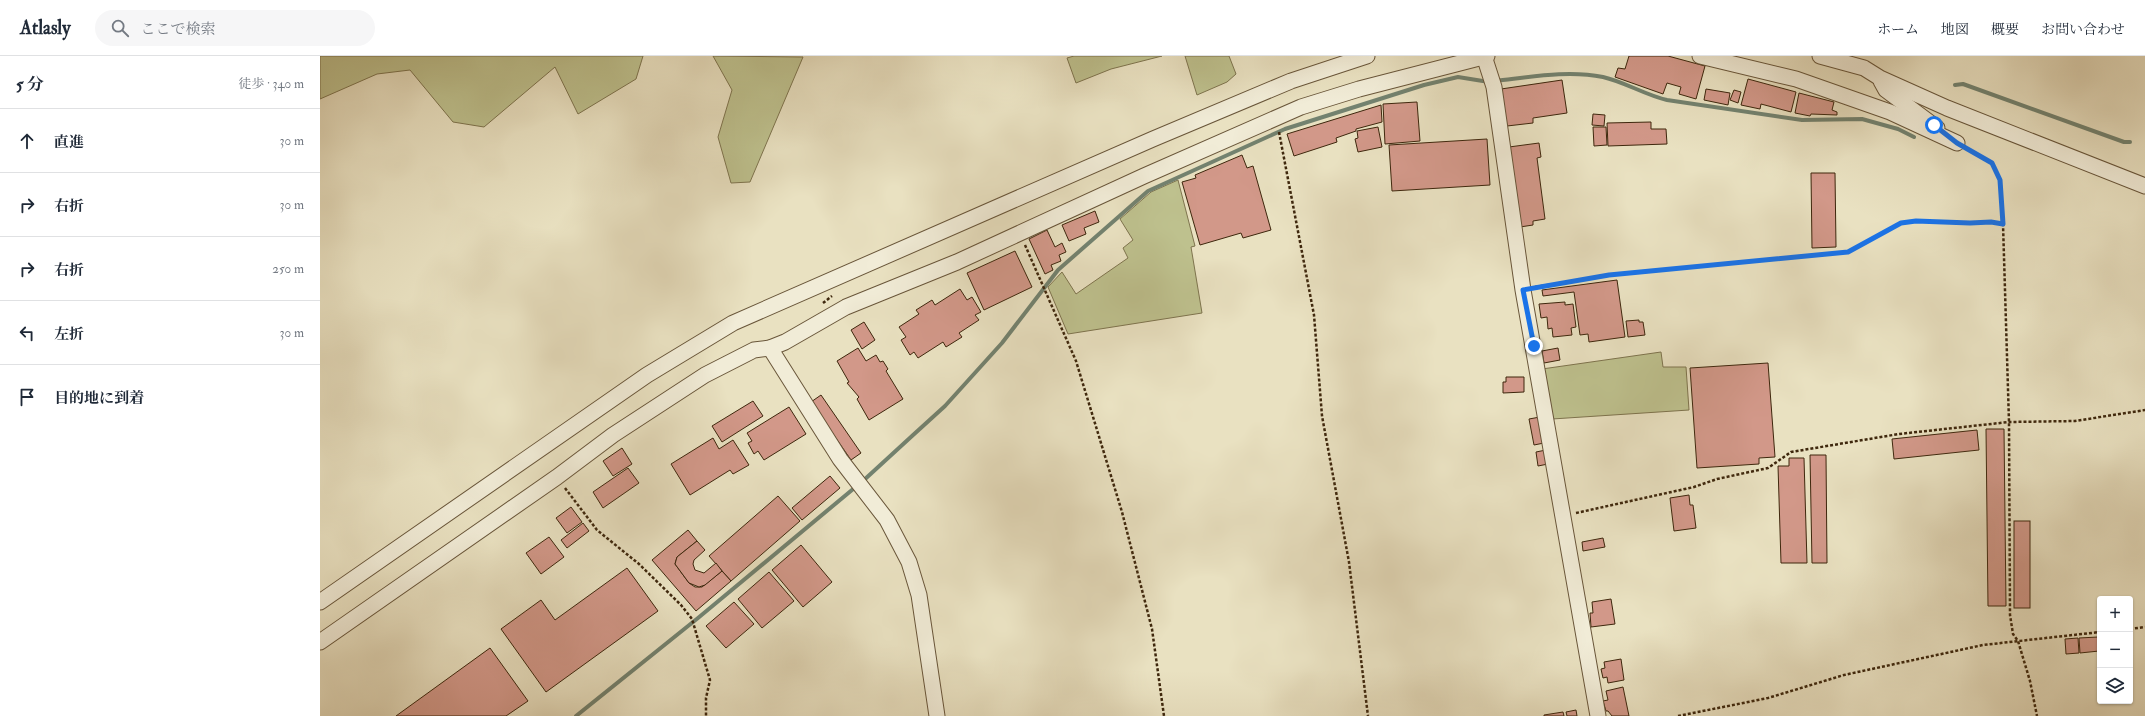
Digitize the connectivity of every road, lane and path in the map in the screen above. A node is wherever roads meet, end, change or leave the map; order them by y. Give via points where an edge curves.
1 (1366, 56) edge
2 (1485, 56) edge
3 (1700, 56) edge
4 (1820, 56) edge
5 (1880, 78) junction
6 (1280, 136) dead end
7 (1957, 143) junction
8 (2145, 186) edge
9 (2003, 224) junction
10 (1019, 232) junction
11 (1523, 290) junction
12 (770, 348) junction
13 (2145, 410) edge
14 (2009, 422) junction
15 (556, 477) junction
16 (1564, 516) junction
17 (320, 602) edge
18 (2145, 627) edge
19 (2133, 629) edge
20 (2097, 632) edge
21 (2018, 641) junction
22 (320, 642) edge
23 (706, 716) edge
24 (937, 716) edge
25 (1164, 716) edge
26 (1368, 716) edge
27 (1598, 716) edge
28 (1678, 716) edge
29 (2037, 716) edge

1 - 17 street via 1291,81 1189,124 733,323 647,375
2 - 10 street via 1359,89 1302,108
2 - 11 street via 1493,82
3 - 7 street via 1796,79 1890,112
4 - 5 street via 1864,68
5 - 7 street via 1886,90
5 - 8 street via 1947,108
6 - 26 path via 1314,315 1322,416 1348,562
7 - 9 path via 1992,163 2000,180
9 - 11 path via 1916,221 1901,223 1848,252 1609,275
9 - 14 path
10 - 12 street via 957,262 846,307
10 - 25 path via 1076,362 1122,512 1152,629
11 - 16 street
12 - 15 street via 754,350 705,375 613,435
12 - 24 street via 840,459 887,520 909,562 919,595
13 - 14 path via 2075,421
14 - 16 path via 1899,434 1791,452 1768,468
14 - 21 path via 2010,615 2013,634
15 - 22 street
15 - 23 path via 597,530 638,564 681,605 692,620 710,680
16 - 27 street
18 - 19 path
20 - 21 path
21 - 28 path via 1902,662 1844,675 1768,698
21 - 29 path

